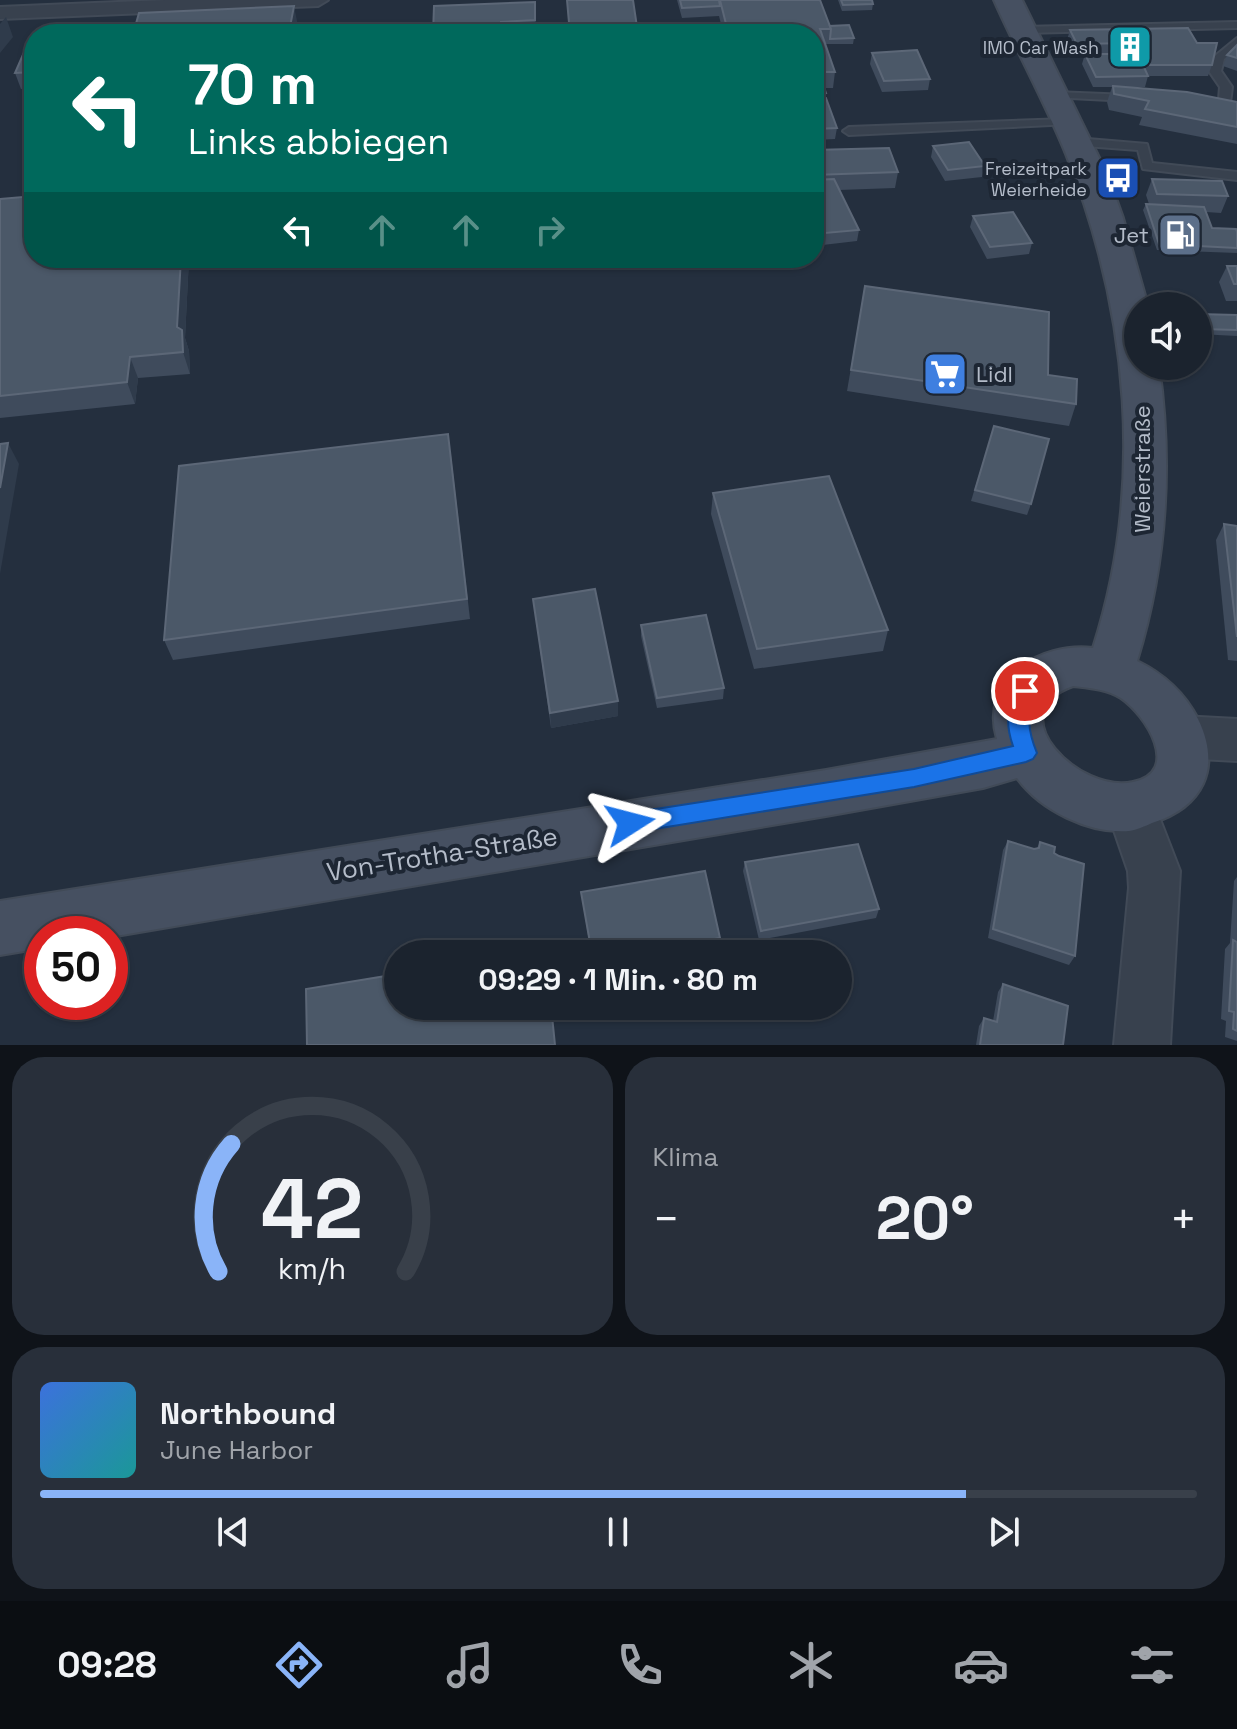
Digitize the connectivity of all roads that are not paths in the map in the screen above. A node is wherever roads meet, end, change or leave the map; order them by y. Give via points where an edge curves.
1 (318, 0) edge
2 (0, 13) edge
3 (1015, 15) edge
4 (1237, 25) edge
5 (1237, 41) edge
6 (1149, 99) edge
7 (1194, 101) edge
8 (1066, 119) junction
9 (849, 131) dead end
10 (1237, 176) edge
11 (1110, 670) junction
12 (1181, 737) junction
13 (1237, 740) edge
14 (1026, 753) junction
15 (1131, 807) junction
16 (0, 928) edge
17 (1142, 1045) edge

1 - 2 street
3 - 4 lane
3 - 8 main road, Weierstraße
5 - 7 lane via 1219,58 1215,71 1226,87 1224,103
6 - 8 lane
8 - 9 lane
8 - 10 lane via 1143,147 1147,166
8 - 11 main road, Weierstraße via 1092,177 1119,262 1141,387 1146,501 1142,541
11 - 12 main road via 1156,696
11 - 14 main road via 1073,666 1033,682 1017,715
12 - 13 street
12 - 15 main road via 1184,758 1178,779 1164,795
14 - 15 main road via 1044,777 1070,795 1101,806
14 - 16 main road, Von-Trotha-Straße via 870,786
15 - 17 street via 1155,888

